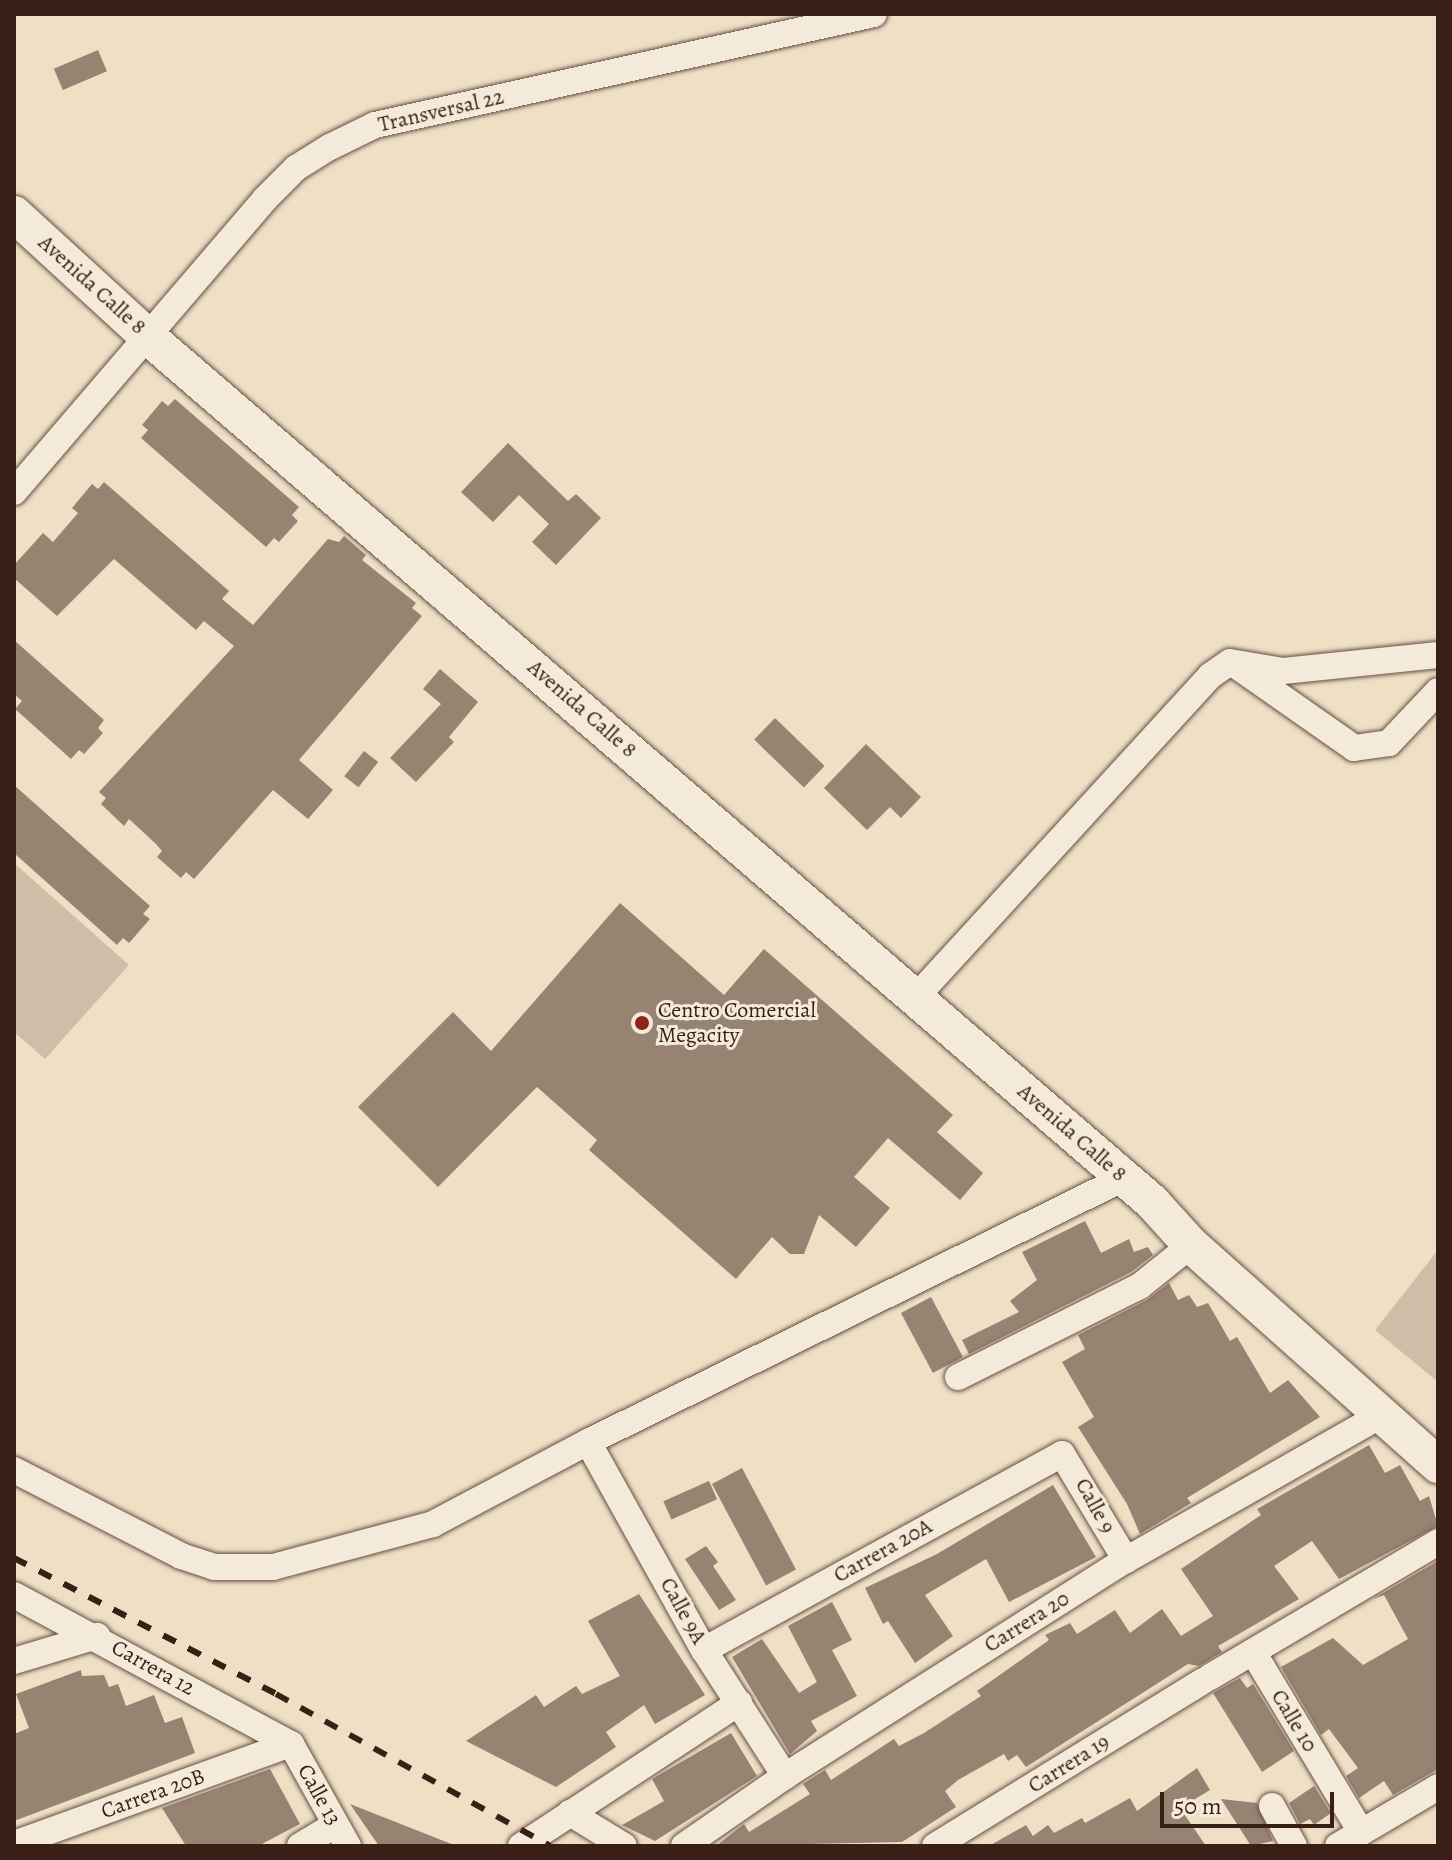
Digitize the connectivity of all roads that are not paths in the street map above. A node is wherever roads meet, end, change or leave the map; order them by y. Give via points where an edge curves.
1 (874, 14) edge
2 (14, 214) edge
3 (147, 336) junction
4 (14, 492) edge
5 (1438, 655) edge
6 (1230, 662) junction
7 (1438, 691) edge
8 (916, 997) junction
9 (1124, 1178) junction
10 (1152, 1202) junction
11 (1191, 1245) junction
12 (958, 1377) dead end
13 (1381, 1415) junction
14 (1438, 1434) edge
15 (588, 1442) junction
16 (1062, 1454) joint
17 (1438, 1465) edge
18 (14, 1470) edge
19 (1438, 1542) edge
20 (1126, 1560) junction
21 (14, 1595) edge
22 (97, 1636) junction
23 (704, 1650) junction
24 (1253, 1652) junction
25 (14, 1661) edge
26 (739, 1703) junction
27 (291, 1744) junction
28 (785, 1776) junction
29 (1434, 1798) edge
30 (1272, 1806) dead end
31 (570, 1813) junction
32 (1361, 1832) junction
33 (342, 1835) edge
34 (14, 1844) edge
35 (300, 1846) edge
36 (521, 1846) edge
37 (624, 1846) edge
38 (684, 1846) edge
39 (935, 1846) edge
40 (1294, 1846) edge
41 (1338, 1846) edge

1 - 3 street, Transversal 22 via 375,125 296,168
2 - 3 main road, Avenida Calle 8
3 - 4 street, Transversal 22
3 - 8 main road, Avenida Calle 8
5 - 6 street via 1283,671
6 - 7 street via 1354,748 1389,743
6 - 8 street via 1210,676
8 - 9 main road, Avenida Calle 8
9 - 10 main road, Avenida Calle 8
9 - 15 street
10 - 11 main road, Avenida Calle 8
10 - 14 main road, Avenida Calle 8 via 1208,1233
11 - 12 street via 1140,1286
11 - 13 main road, Avenida Calle 8
13 - 17 main road, Avenida Calle 8
13 - 20 street, Carrera 20
15 - 18 street via 433,1524 273,1567 214,1567 181,1556
15 - 23 street, Calle 9A
16 - 20 street, Calle 9
16 - 23 street, Carrera 20A
19 - 24 street, Carrera 19
20 - 28 street, Carrera 20
21 - 22 street, Carrera 12
22 - 25 street
22 - 27 street, Carrera 12
23 - 26 street, Calle 9A
24 - 32 street, Calle 10
24 - 39 street, Carrera 19
26 - 28 street, Calle 9A
26 - 31 street
27 - 33 street, Calle 13
27 - 34 street, Carrera 20B
28 - 38 street, Carrera 20
29 - 32 street
30 - 40 street
31 - 36 street
31 - 37 street
32 - 41 street
33 - 35 street

